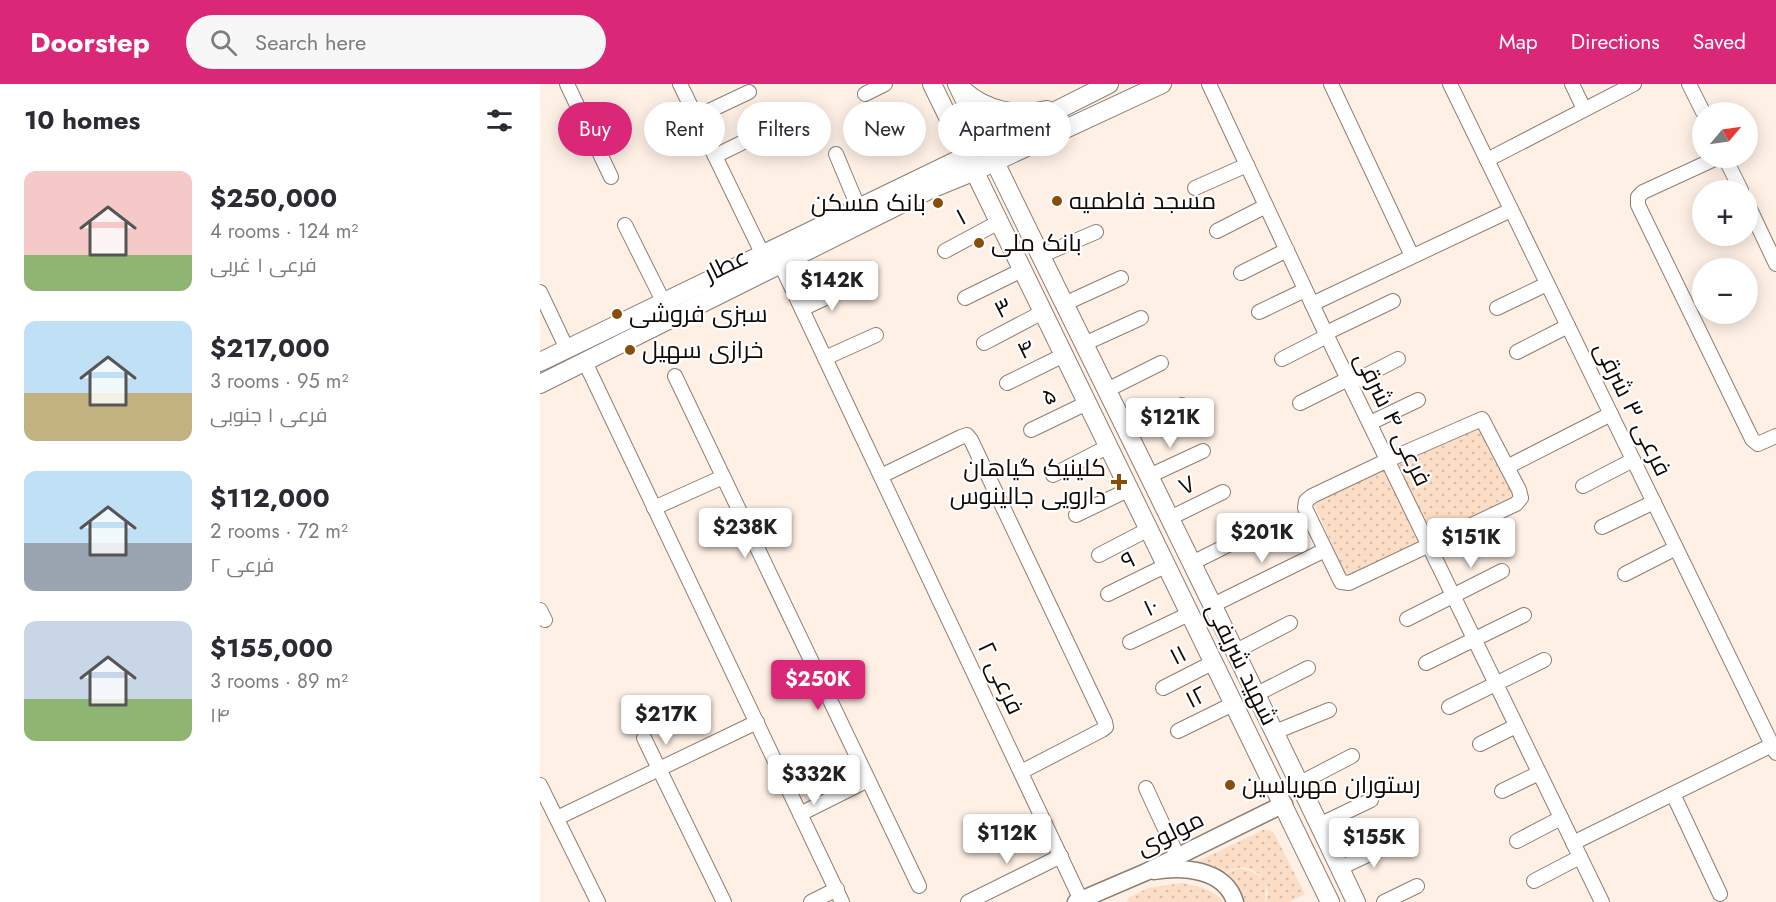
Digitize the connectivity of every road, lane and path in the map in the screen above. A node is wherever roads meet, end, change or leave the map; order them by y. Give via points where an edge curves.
1 (567, 84) edge
2 (680, 84) edge
3 (885, 84) edge
4 (932, 84) edge
5 (1162, 84) edge
6 (1209, 84) edge
7 (1331, 84) edge
8 (1450, 84) edge
9 (1572, 84) edge
10 (1634, 84) edge
11 (1689, 84) edge
12 (958, 85) edge
13 (1103, 87) edge
14 (750, 92) dead end
15 (865, 94) dead end
16 (689, 102) edge
17 (941, 102) edge
18 (966, 102) edge
19 (1698, 102) edge
20 (725, 104) edge
21 (1071, 106) edge
22 (1584, 109) junction
23 (1071, 126) edge
24 (836, 154) dead end
25 (715, 156) edge
26 (947, 156) edge
27 (967, 156) edge
28 (986, 156) edge
29 (992, 156) edge
30 (1015, 156) edge
31 (1487, 160) junction
32 (971, 164) junction
33 (1247, 165) junction
34 (1695, 168) edge
35 (611, 177) dead end
36 (927, 183) junction
37 (1195, 188) dead end
38 (1010, 195) junction
39 (1266, 206) junction
40 (859, 209) junction
41 (1511, 210) junction
42 (996, 218) junction
43 (625, 225) dead end
44 (1758, 226) edge
45 (1217, 231) dead end
46 (1096, 232) dead end
47 (1287, 250) junction
48 (945, 251) dead end
49 (763, 255) junction
50 (1040, 256) junction
51 (1412, 256) junction
52 (1776, 264) edge
53 (781, 265) junction
54 (1022, 270) junction
55 (1241, 273) dead end
56 (1121, 278) dead end
57 (1547, 284) junction
58 (849, 287) dead end
59 (1305, 290) junction
60 (540, 292) edge
61 (964, 298) dead end
62 (1393, 301) dead end
63 (1064, 304) junction
64 (1312, 304) junction
65 (1497, 308) dead end
66 (802, 309) junction
67 (668, 311) junction
68 (1043, 312) junction
69 (1259, 312) dead end
70 (1140, 318) dead end
71 (1568, 326) junction
72 (876, 335) dead end
73 (1327, 335) junction
74 (984, 343) dead end
75 (1084, 344) junction
76 (567, 349) junction
77 (1517, 352) dead end
78 (1064, 355) junction
79 (825, 358) junction
80 (1282, 359) dead end
81 (1398, 359) dead end
82 (540, 362) edge
83 (585, 362) junction
84 (1161, 363) dead end
85 (675, 376) dead end
86 (1349, 381) junction
87 (1007, 383) dead end
88 (540, 384) edge
89 (1107, 390) junction
90 (1418, 400) dead end
91 (1087, 403) junction
92 (1300, 403) dead end
93 (1182, 405) dead end
94 (1611, 414) junction
95 (1370, 423) junction
96 (1030, 430) dead end
97 (1127, 431) junction
98 (1776, 436) edge
99 (1108, 446) junction
100 (1203, 451) dead end
101 (1388, 460) junction
102 (1633, 460) junction
103 (1507, 467) junction
104 (1053, 475) dead end
105 (881, 476) junction
106 (1149, 476) junction
107 (723, 477) junction
108 (1583, 486) dead end
109 (1130, 489) junction
110 (1223, 492) dead end
111 (1654, 502) junction
112 (654, 508) junction
113 (1076, 516) dead end
114 (1170, 518) junction
115 (1602, 527) dead end
116 (1149, 530) junction
117 (1246, 536) dead end
118 (1429, 545) junction
119 (1676, 548) junction
120 (1325, 550) junction
121 (1099, 555) dead end
122 (1192, 563) junction
123 (1167, 565) junction
124 (1502, 571) dead end
125 (1625, 574) dead end
126 (1108, 594) dead end
127 (1453, 596) junction
128 (1213, 605) junction
129 (1191, 613) junction
130 (1524, 615) dead end
131 (1407, 619) dead end
132 (1290, 623) dead end
133 (1227, 634) junction
134 (1474, 639) junction
135 (1130, 642) dead end
136 (1206, 644) junction
137 (1236, 651) junction
138 (1544, 660) dead end
139 (1214, 662) junction
140 (1426, 663) dead end
141 (1308, 668) dead end
142 (1496, 684) junction
143 (1163, 688) dead end
144 (1257, 694) junction
145 (1235, 703) junction
146 (1449, 707) dead end
147 (1329, 710) dead end
148 (757, 722) junction
149 (1515, 726) junction
150 (1178, 731) dead end
151 (1275, 732) junction
152 (644, 738) dead end
153 (1480, 744) dead end
154 (1774, 749) edge
155 (1352, 756) dead end
156 (660, 769) junction
157 (1021, 772) junction
158 (1539, 773) junction
159 (868, 780) junction
160 (1300, 783) junction
161 (540, 784) edge
162 (1146, 788) dead end
163 (1502, 791) dead end
164 (1673, 794) junction
165 (1371, 800) dead end
166 (1284, 804) junction
167 (800, 814) junction
168 (550, 815) edge
169 (1561, 818) junction
170 (1319, 825) junction
171 (1517, 841) dead end
172 (1395, 842) dead end
173 (1573, 843) junction
174 (1177, 855) junction
175 (1060, 856) junction
176 (1580, 857) junction
177 (1340, 868) junction
178 (1146, 872) junction
179 (1534, 881) dead end
180 (919, 886) dead end
181 (1417, 886) dead end
182 (1720, 894) dead end
183 (839, 896) edge
184 (1079, 901) edge
185 (598, 902) edge
186 (724, 902) edge
187 (811, 902) edge
188 (968, 902) edge
189 (1235, 902) edge
190 (1330, 902) edge
191 (1356, 902) edge
192 (1384, 902) edge
193 (1602, 902) edge

1 - 35 street
2 - 16 street
3 - 15 street
4 - 17 main road, شهید شریفی
5 - 23 main road, عطار
6 - 33 street, فرعی ۴ شرقی
7 - 51 street
8 - 31 street, فرعی ۳ شرقی
9 - 22 street
10 - 22 street
11 - 19 street
12 - 13 main road via 970,97 998,110 1030,114
12 - 18 main road, شهید شریفی
13 - 21 main road, عطار
14 - 20 street
22 - 31 street
24 - 40 street
25 - 49 street
26 - 36 main road
27 - 32 main road, شهید شریفی
28 - 32 main road, عطار
29 - 38 main road, شهید شریفی
30 - 38 main road
31 - 41 street, فرعی ۳ شرقی
32 - 36 main road, عطار
32 - 42 main road, شهید شریفی
33 - 37 street
33 - 39 street, فرعی ۴ شرقی
34 - 98 street via 1643,192 1638,205 1752,439 1758,444
36 - 40 main road, عطار
36 - 42 main road via 964,189 978,196
36 - 53 main road, عطار
38 - 50 main road, شهید شریفی
39 - 45 street
39 - 47 street, فرعی ۴ شرقی
40 - 49 main road, عطار
41 - 51 street
41 - 57 street, فرعی ۳ شرقی
42 - 48 street, ۱
42 - 54 main road, شهید شریفی
43 - 67 street
44 - 52 street
46 - 50 street
47 - 55 street
47 - 59 street, فرعی ۴ شرقی
49 - 67 main road, عطار
50 - 63 main road, شهید شریفی
51 - 64 street
53 - 66 street, فرعی ۲
53 - 67 main road, عطار
54 - 61 street
54 - 68 main road, شهید شریفی
56 - 63 street
57 - 65 street
57 - 71 street, فرعی ۳ شرقی
58 - 66 street
59 - 64 street, فرعی ۴ شرقی
59 - 69 street
60 - 76 street
62 - 73 street
63 - 75 main road, شهید شریفی
64 - 73 street, فرعی ۴ شرقی
66 - 79 street, فرعی ۲
67 - 76 main road, عطار
67 - 83 main road, عطار
68 - 74 street, ۳
68 - 78 main road, شهید شریفی
70 - 75 street
71 - 77 street
71 - 94 street, فرعی ۳ شرقی
72 - 79 street
73 - 80 street
73 - 86 street, فرعی ۴ شرقی
75 - 89 main road, شهید شریفی
76 - 82 main road, عطار
78 - 87 street, ۴
78 - 91 main road, شهید شریفی
79 - 105 street, فرعی ۲
81 - 86 street
83 - 88 main road, عطار
83 - 112 street
84 - 89 street
85 - 107 street
86 - 92 street
86 - 95 street, فرعی ۴ شرقی
89 - 97 main road, شهید شریفی
90 - 95 street
91 - 96 street, ۵
91 - 99 main road, شهید شریفی
93 - 97 street
94 - 102 street, فرعی ۳ شرقی
94 - 103 street
95 - 101 street, فرعی ۴ شرقی
97 - 106 main road, شهید شریفی
99 - 104 street
99 - 109 main road, شهید شریفی
100 - 106 street
101 - 103 street via 1482,419
101 - 118 street, فرعی ۴ شرقی
101 - 120 street via 1306,501 1305,508
102 - 108 street
102 - 111 street, فرعی ۳ شرقی
103 - 118 street via 1521,498 1516,504
105 - 157 street, فرعی ۲
105 - 157 street via 967,435 971,440 1106,727
106 - 114 main road, شهید شریفی
107 - 112 street
107 - 159 street
109 - 113 street
109 - 116 main road, شهید شریفی
110 - 114 street, ۷
111 - 115 street
111 - 119 street, فرعی ۳ شرقی
112 - 148 street
114 - 122 main road, شهید شریفی
116 - 121 street
116 - 123 main road, شهید شریفی
117 - 122 street
118 - 120 street via 1346,584 1341,582
118 - 127 street, فرعی ۴ شرقی
119 - 125 street
119 - 154 street, فرعی ۳ شرقی
120 - 128 street
122 - 128 main road, شهید شریفی
123 - 126 street, ۹
123 - 129 main road, شهید شریفی
124 - 127 street
127 - 131 street
127 - 134 street, فرعی ۴ شرقی
128 - 133 main road, شهید شریفی
129 - 135 street, ۱۰
129 - 136 main road, شهید شریفی
130 - 134 street
132 - 137 street
133 - 136 main road
133 - 137 main road, شهید شریفی
134 - 140 street
134 - 142 street, فرعی ۴ شرقی
136 - 139 main road, شهید شریفی
137 - 144 main road, شهید شریفی
138 - 142 street
139 - 143 street, ۱۱
139 - 145 main road, شهید شریفی
141 - 144 street
142 - 146 street
142 - 149 street, فرعی ۴ شرقی
144 - 151 main road, شهید شریفی
145 - 150 street, ۱۲
145 - 166 main road, شهید شریفی
147 - 151 street
148 - 156 street
148 - 167 street
149 - 153 street
149 - 158 street, فرعی ۴ شرقی
151 - 160 main road, شهید شریفی
152 - 156 street
154 - 164 street
155 - 160 street
156 - 168 street
156 - 186 street
157 - 175 street, فرعی ۲
158 - 163 street
158 - 169 street, فرعی ۴ شرقی
159 - 167 street
159 - 180 street
160 - 170 main road, شهید شریفی
161 - 168 street
162 - 174 street
164 - 173 street
164 - 182 street
165 - 170 street
166 - 174 street, مولوی
166 - 190 main road, شهید شریفی
167 - 183 street
168 - 185 street
169 - 171 street
169 - 173 street, فرعی ۴ شرقی
170 - 177 main road, شهید شریفی
172 - 177 street
173 - 176 street, فرعی ۴ شرقی
174 - 178 street, مولوی
175 - 184 street, فرعی ۲
175 - 188 street
176 - 179 street
176 - 193 street, فرعی ۴ شرقی
177 - 191 main road, شهید شریفی
178 - 184 street, مولوی
178 - 189 street via 1173,869 1207,873 1227,886
181 - 192 street
183 - 187 street

